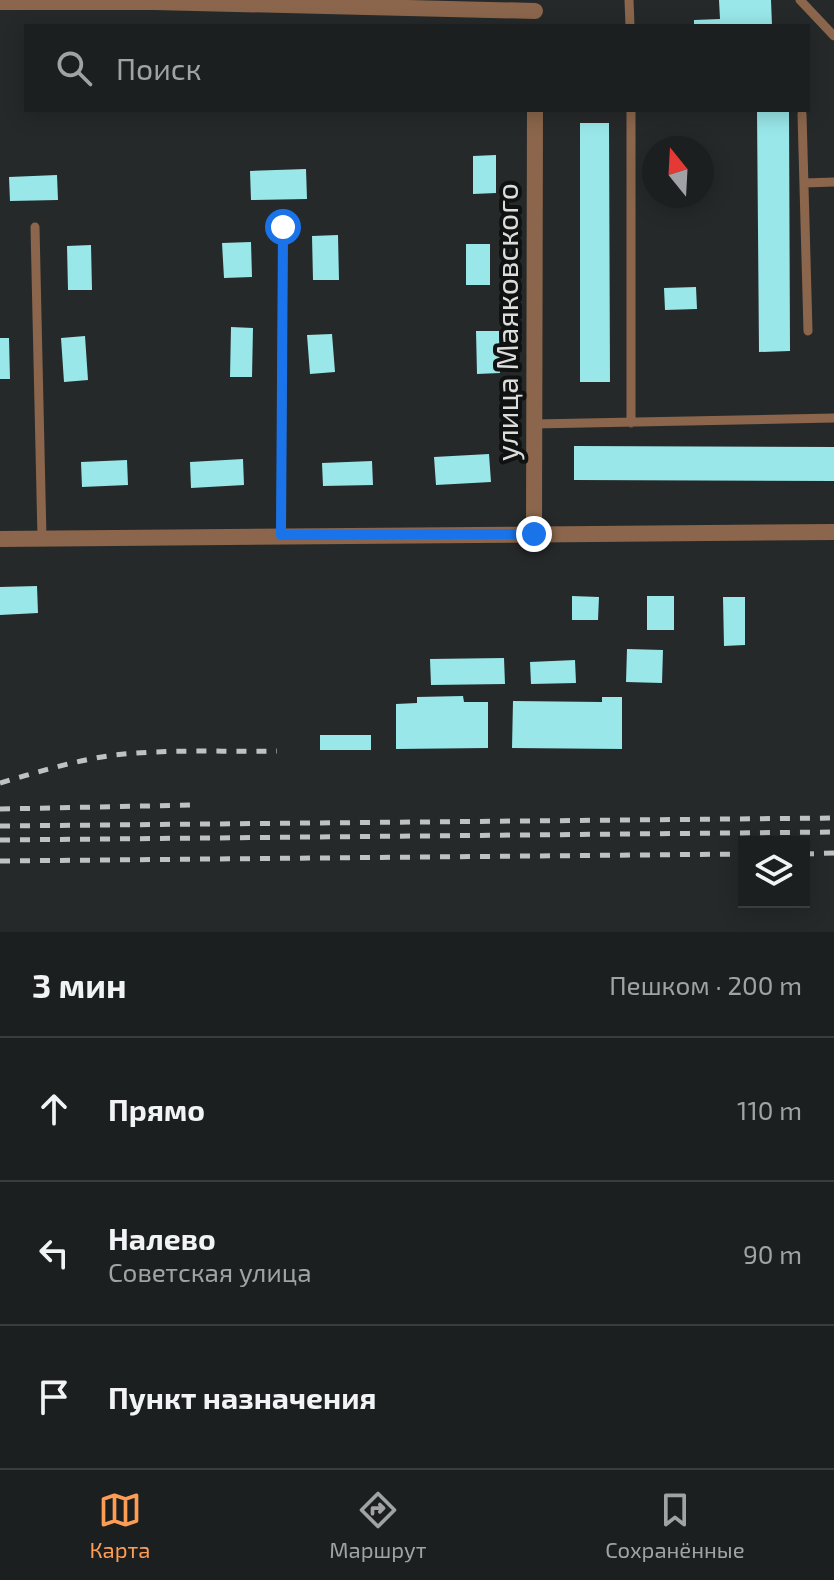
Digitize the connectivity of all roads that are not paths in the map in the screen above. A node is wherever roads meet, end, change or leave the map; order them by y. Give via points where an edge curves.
1 (629, 0) edge
2 (800, 0) edge
3 (18, 1) edge
4 (0, 2) edge
5 (535, 12) edge
6 (630, 24) edge
7 (834, 36) edge
8 (535, 112) edge
9 (631, 112) edge
10 (802, 114) dead end
11 (834, 182) edge
12 (804, 183) junction
13 (35, 227) dead end
14 (283, 227) dead end
15 (808, 331) dead end
16 (834, 418) edge
17 (631, 423) junction
18 (534, 424) junction
19 (834, 532) edge
20 (534, 534) junction
21 (281, 535) junction
22 (42, 538) junction
23 (0, 539) edge

1 - 6 lane
2 - 7 lane
3 - 4 street
3 - 5 street
8 - 18 street, улица Маяковского
9 - 17 lane
10 - 12 lane
11 - 12 lane
12 - 15 lane
13 - 22 lane
14 - 21 lane
16 - 17 lane
17 - 18 lane
18 - 20 street, улица Маяковского
19 - 20 street
20 - 21 street
21 - 22 street
22 - 23 street

